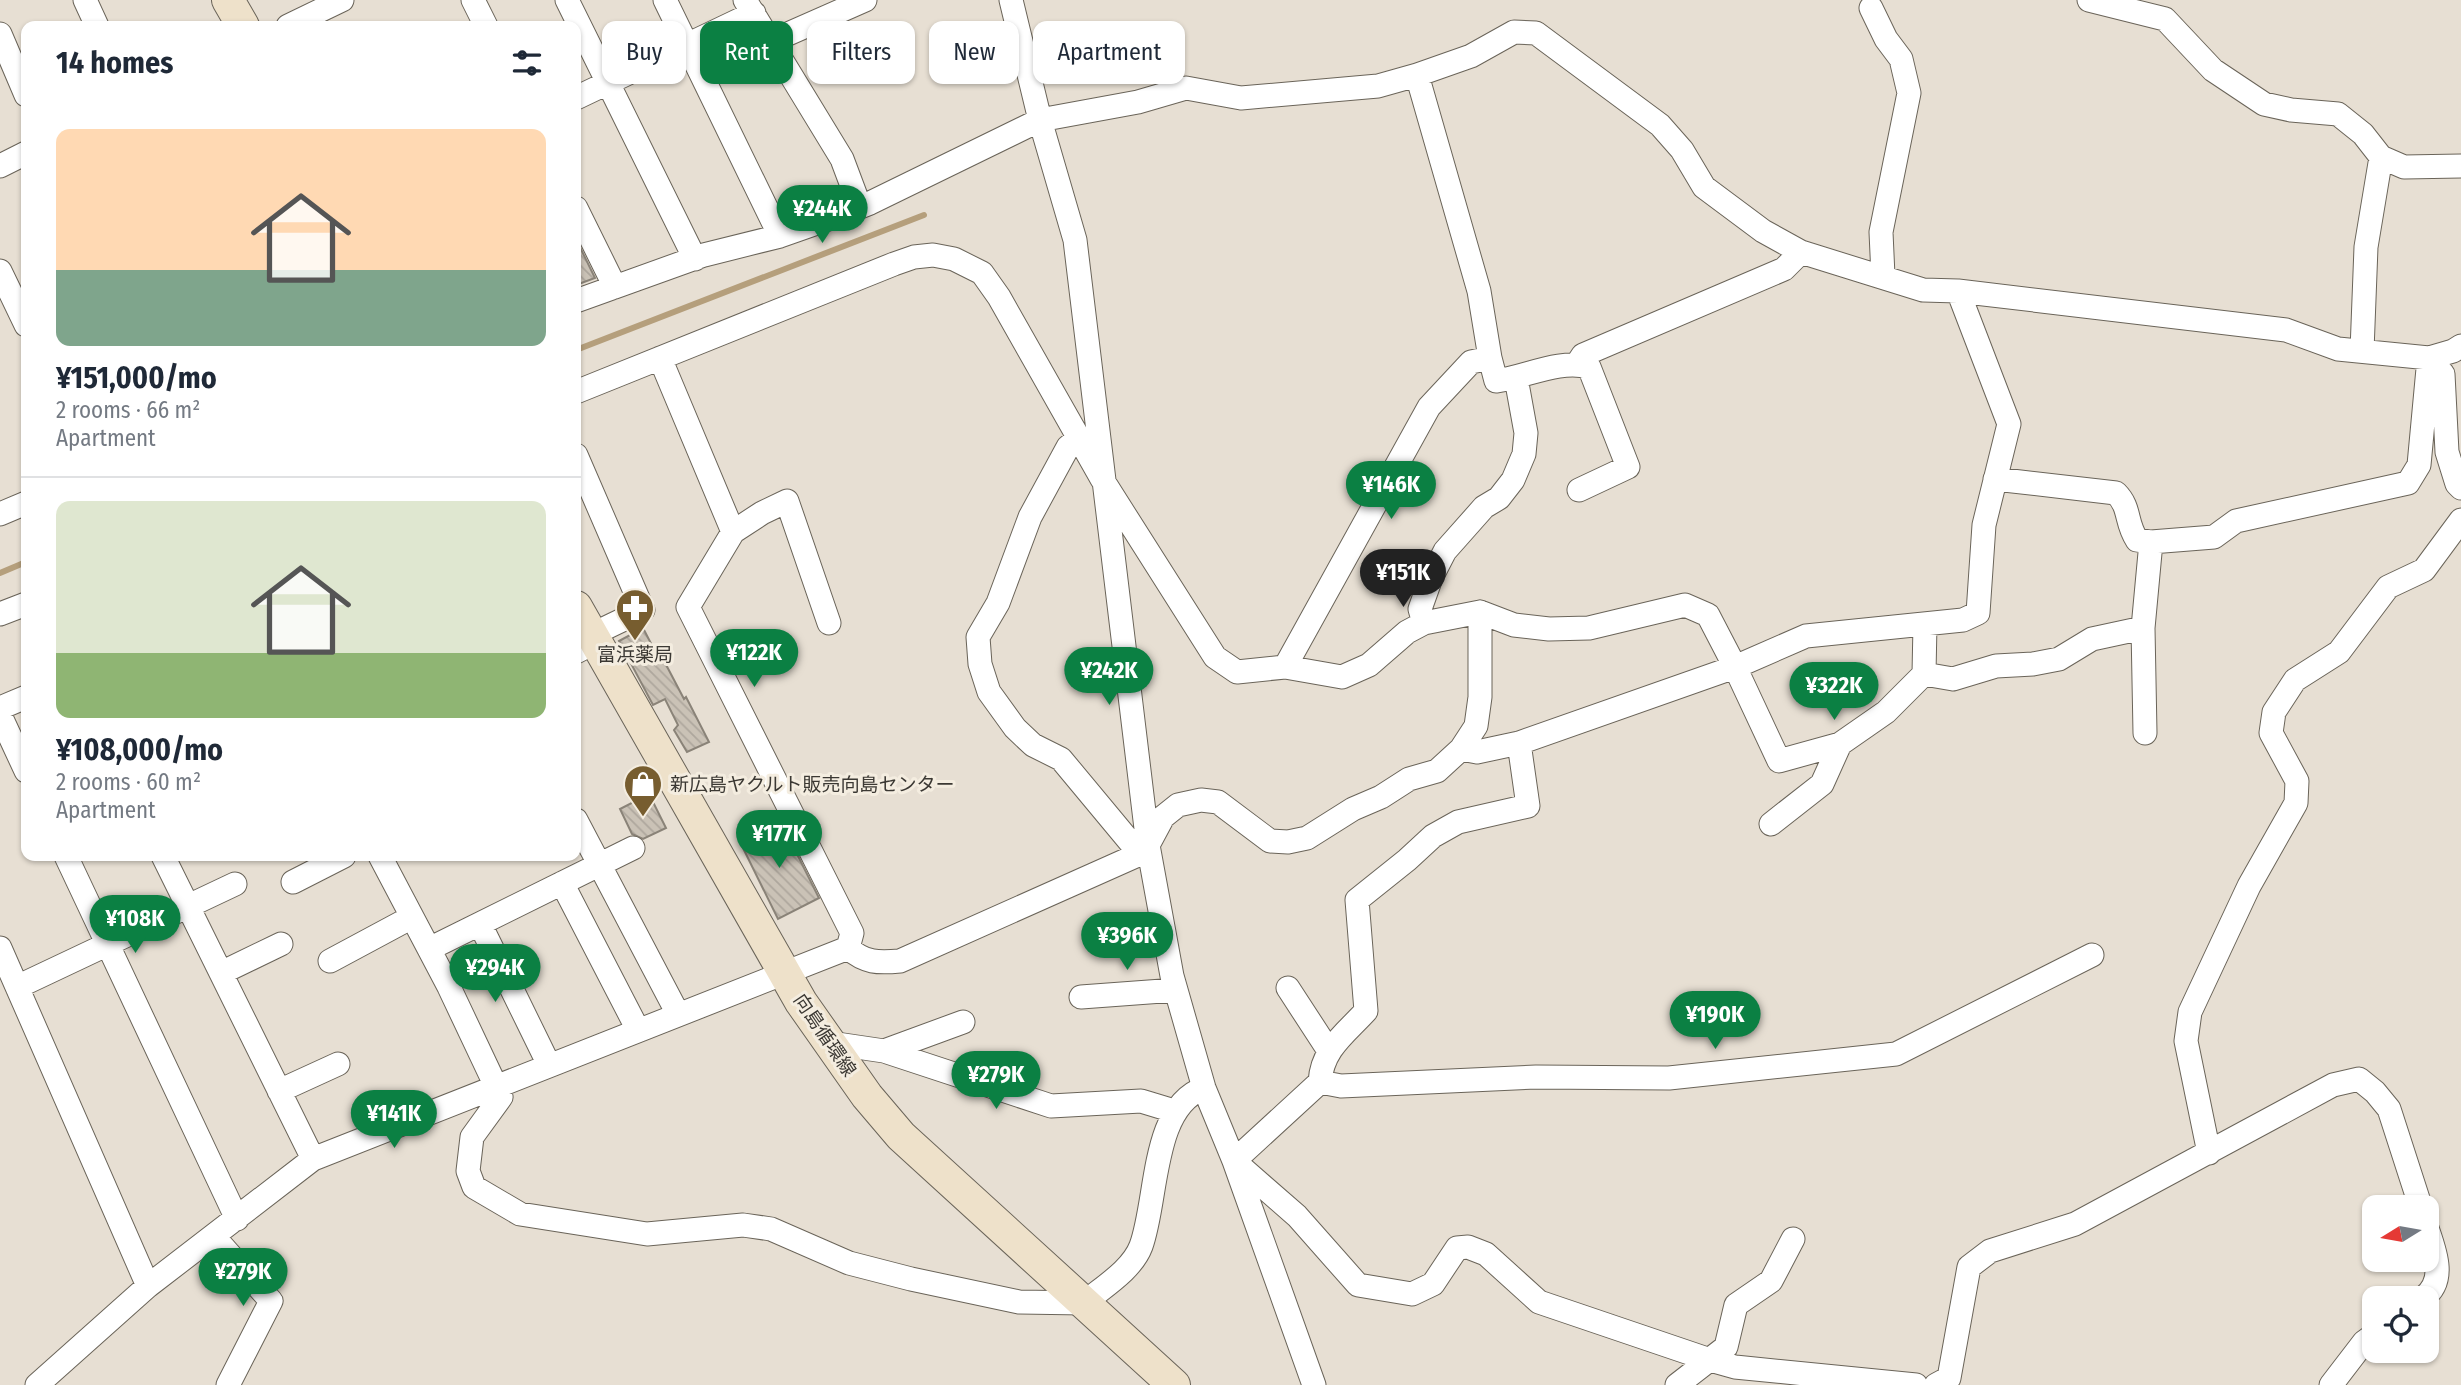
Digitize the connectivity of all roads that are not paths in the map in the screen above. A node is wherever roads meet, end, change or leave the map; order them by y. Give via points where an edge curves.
1 (85, 0) edge
2 (228, 0) edge
3 (342, 0) edge
4 (473, 0) edge
5 (567, 0) edge
6 (665, 0) edge
7 (865, 0) edge
8 (1011, 0) edge
9 (2090, 0) edge
10 (750, 6) edge
11 (1871, 8) dead end
12 (95, 21) edge
13 (240, 21) edge
14 (298, 21) edge
15 (484, 21) edge
16 (578, 21) edge
17 (675, 21) edge
18 (759, 21) edge
19 (581, 28) edge
20 (793, 32) edge
21 (0, 34) edge
22 (686, 44) joint
23 (602, 70) edge
24 (1417, 75) junction
25 (793, 76) edge
26 (21, 83) edge
27 (604, 84) edge
28 (609, 84) edge
29 (581, 95) edge
30 (1040, 120) junction
31 (21, 156) edge
32 (2381, 157) junction
33 (0, 166) edge
34 (2461, 166) edge
35 (860, 207) junction
36 (581, 218) edge
37 (780, 236) junction
38 (1801, 251) junction
39 (695, 259) junction
40 (0, 271) edge
41 (1883, 276) junction
42 (615, 287) junction
43 (1958, 291) junction
44 (581, 299) edge
45 (21, 315) edge
46 (2461, 346) edge
47 (2362, 351) junction
48 (660, 358) junction
49 (1490, 358) junction
50 (2429, 358) junction
51 (1577, 364) junction
52 (1516, 378) junction
53 (581, 390) edge
54 (1079, 438) junction
55 (581, 467) edge
56 (1102, 479) junction
57 (1995, 480) junction
58 (2461, 488) edge
59 (1579, 491) dead end
60 (21, 505) edge
61 (1, 511) edge
62 (2461, 520) edge
63 (733, 532) junction
64 (2151, 542) junction
65 (21, 606) edge
66 (1480, 612) junction
67 (0, 614) edge
68 (581, 623) edge
69 (829, 623) dead end
70 (1424, 623) junction
71 (1925, 624) junction
72 (2143, 628) junction
73 (587, 643) edge
74 (1284, 667) junction
75 (1735, 667) junction
76 (1924, 674) junction
77 (21, 700) edge
78 (0, 708) edge
79 (0, 715) edge
80 (2145, 733) dead end
81 (1519, 743) junction
82 (1840, 744) junction
83 (1461, 749) junction
84 (21, 760) edge
85 (1771, 824) dead end
86 (581, 830) edge
87 (633, 848) dead end
88 (1144, 850) junction
89 (68, 861) edge
90 (166, 861) edge
91 (334, 861) edge
92 (383, 861) edge
93 (598, 865) junction
94 (293, 882) dead end
95 (562, 883) junction
96 (234, 884) dead end
97 (188, 906) junction
98 (412, 917) junction
99 (480, 924) junction
100 (107, 944) junction
101 (281, 944) dead end
102 (0, 948) edge
103 (848, 948) junction
104 (429, 949) junction
105 (2092, 955) dead end
106 (330, 961) dead end
107 (784, 972) junction
108 (221, 973) junction
109 (17, 987) junction
110 (1288, 988) dead end
111 (1176, 990) junction
112 (1081, 997) dead end
113 (678, 1014) junction
114 (962, 1022) dead end
115 (638, 1030) junction
116 (830, 1043) junction
117 (884, 1051) junction
118 (1329, 1051) junction
119 (338, 1064) dead end
120 (549, 1065) junction
121 (1320, 1082) junction
122 (495, 1087) junction
123 (1204, 1088) junction
124 (279, 1090) junction
125 (1174, 1111) junction
126 (2209, 1153) junction
127 (313, 1159) junction
128 (1234, 1161) junction
129 (2417, 1195) edge
130 (237, 1219) junction
131 (214, 1237) junction
132 (1793, 1239) dead end
133 (148, 1286) junction
134 (1084, 1303) junction
135 (2362, 1345) edge
136 (1710, 1360) junction
137 (37, 1385) edge
138 (228, 1385) edge
139 (1174, 1385) edge
140 (1314, 1385) edge
141 (1677, 1385) edge
142 (1916, 1385) edge
143 (1936, 1385) edge
144 (2331, 1385) edge

1 - 12 street
2 - 13 main road
3 - 14 street
4 - 15 street
5 - 16 street
6 - 17 street
7 - 20 street
8 - 30 street
9 - 32 street via 2165,19 2213,70 2264,104 2338,114 2363,134
10 - 18 street
10 - 22 street
11 - 41 street via 1901,59 1909,93 1881,232
19 - 23 street
21 - 26 street
22 - 37 street
24 - 30 street via 1378,86 1241,98 1186,88
24 - 38 street via 1471,56 1514,32 1536,33 1660,125 1704,187 1763,231
24 - 49 street via 1479,291
25 - 35 street via 842,159
27 - 29 street
28 - 39 street
30 - 35 street
30 - 56 street via 1074,240
31 - 33 street
32 - 34 street via 2404,167
32 - 47 street via 2367,247
35 - 37 street
36 - 42 street
37 - 39 street
38 - 41 street
38 - 51 street via 1784,269 1583,355
39 - 42 street
40 - 45 street
41 - 43 street via 1923,290
42 - 44 street
43 - 47 street via 2286,330 2338,349
43 - 57 street via 2009,424
46 - 50 street
47 - 50 street
48 - 53 street
48 - 54 street via 914,257 954,259 982,273 999,297
48 - 63 street
49 - 52 street via 1496,381
49 - 74 street via 1471,362 1429,407
50 - 58 street via 2443,374 2447,453
50 - 64 street via 2419,465 2408,483 2236,522 2214,537
51 - 52 street
51 - 59 street via 1589,367 1628,467
52 - 70 street via 1526,433 1524,454 1499,498 1484,507 1445,551 1420,609
54 - 56 street
54 - 88 street via 1068,447 1030,517 998,603 978,637 979,664 989,692 1015,728 1033,745 1061,759
55 - 73 street via 643,610
56 - 74 street via 1215,657 1237,672
56 - 88 street
57 - 64 street via 2116,493 2126,502 2129,528 2137,540
57 - 71 street via 1984,525 1978,613 1963,620
60 - 61 street
62 - 126 street via 2424,570 2388,587 2339,652 2295,680 2274,712 2270,733 2297,781 2296,803 2249,886 2190,1012 2186,1041
63 - 69 street via 787,501
63 - 103 street via 688,607 852,933
64 - 72 street
65 - 67 street
66 - 70 street
66 - 75 street via 1514,625 1589,628 1685,605 1708,615
66 - 83 street via 1476,726
68 - 73 main road, 向島循環線
70 - 74 street via 1369,665 1342,677
71 - 75 street via 1806,636
71 - 76 street
72 - 76 street via 2092,639 2059,659 1996,666 1953,679
72 - 80 street
73 - 107 main road, 向島循環線
75 - 81 street
75 - 82 street via 1779,761
76 - 82 street via 1885,712
77 - 78 street
79 - 84 street
81 - 83 street via 1477,752
81 - 118 street via 1528,806 1458,822 1433,836 1357,900 1366,1011
82 - 85 street via 1822,784
83 - 88 street via 1437,771 1409,779 1307,838 1270,841 1219,802 1201,800 1178,805 1163,817
86 - 93 street
87 - 93 street
88 - 103 street via 900,961 876,963 859,958
88 - 111 street
89 - 100 street
90 - 97 street
91 - 94 street
92 - 98 street
93 - 95 street
93 - 113 street
95 - 99 street
95 - 115 street
96 - 97 street
97 - 100 street
97 - 108 street
98 - 104 street
98 - 106 street
99 - 104 street
99 - 120 street
100 - 109 street
100 - 130 street
101 - 108 street
102 - 109 street
103 - 107 street
104 - 122 street
105 - 121 street via 1896,1054 1669,1078 1536,1076 1341,1086
107 - 113 street
107 - 116 main road, 向島循環線
108 - 124 street
109 - 133 street
110 - 118 street
111 - 112 street
111 - 123 street
113 - 115 street
114 - 117 street
115 - 120 street
116 - 117 street
116 - 134 main road, 向島循環線 via 901,1136
117 - 125 street via 1051,1106 1141,1101
118 - 121 street via 1321,1066
119 - 124 street
120 - 122 street
121 - 128 street
122 - 127 street
122 - 134 street via 501,1097 472,1137 468,1171 474,1187 520,1214 647,1234 743,1225 771,1229 849,1263 911,1279 1019,1302
123 - 125 street via 1192,1092
123 - 128 street
124 - 127 street
125 - 134 street via 1140,1248 1125,1269
126 - 129 street via 2333,1085 2359,1080 2389,1109
126 - 143 street via 2075,1224 1990,1251 1969,1267 1949,1378
127 - 130 street
128 - 136 street via 1297,1216 1358,1285 1412,1294 1433,1284 1457,1248 1468,1247 1486,1254 1539,1302
128 - 140 street
130 - 131 street
131 - 133 street
131 - 138 street via 271,1301
132 - 136 street via 1771,1281 1735,1305 1726,1347
133 - 137 street
134 - 139 main road, 向島循環線
135 - 144 street
136 - 141 street
136 - 142 street via 1735,1367

